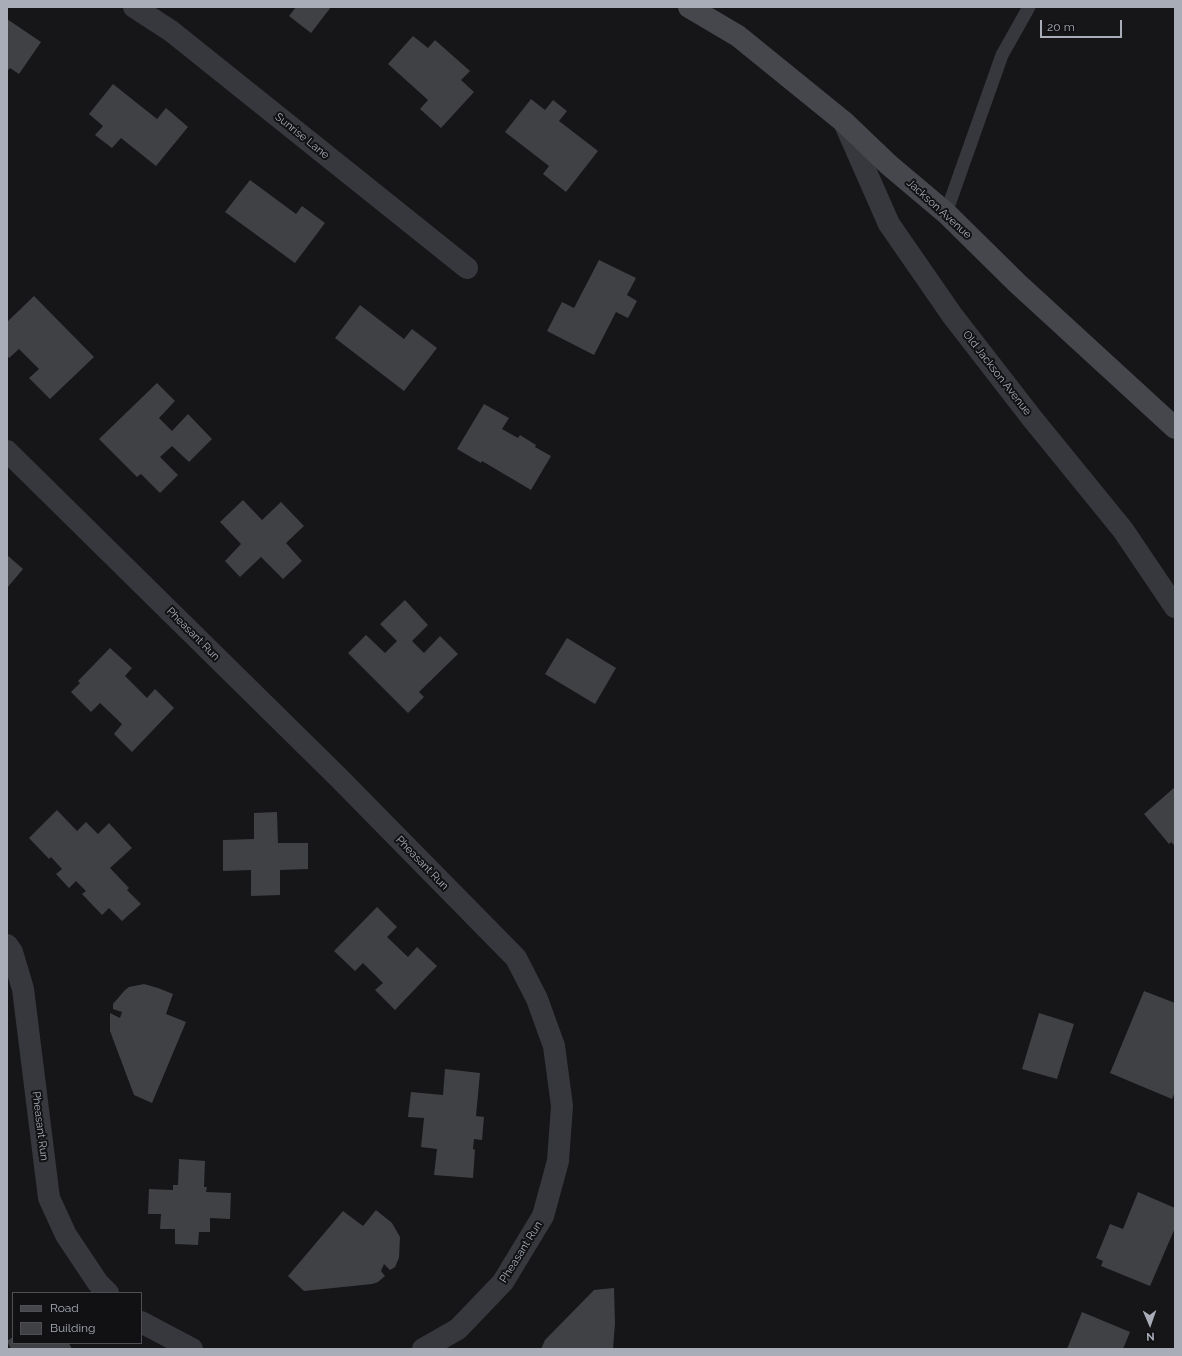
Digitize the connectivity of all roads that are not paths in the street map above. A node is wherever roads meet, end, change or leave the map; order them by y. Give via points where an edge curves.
1 (134, 7) edge
2 (689, 7) edge
3 (1029, 7) edge
4 (844, 122) junction
5 (946, 213) junction
6 (467, 268) dead end
7 (1175, 428) edge
8 (7, 451) edge
9 (1175, 607) edge
10 (7, 945) edge
11 (107, 1292) edge
12 (142, 1323) edge
13 (192, 1349) edge
14 (423, 1349) edge

1 - 6 street, Sunrise Lane via 171,31
2 - 4 main road, Jackson Avenue via 738,36
3 - 5 lane via 1002,55
4 - 5 main road, Jackson Avenue via 888,165
4 - 9 street, Old Jackson Avenue via 889,224 952,315 1123,530
5 - 7 main road, Jackson Avenue
8 - 14 street, Pheasant Run via 339,778 516,958 537,999 554,1046 562,1106 558,1161 543,1216 503,1282 458,1329
10 - 11 street, Pheasant Run via 12,952 23,989 49,1198 66,1235 98,1283
12 - 13 street

